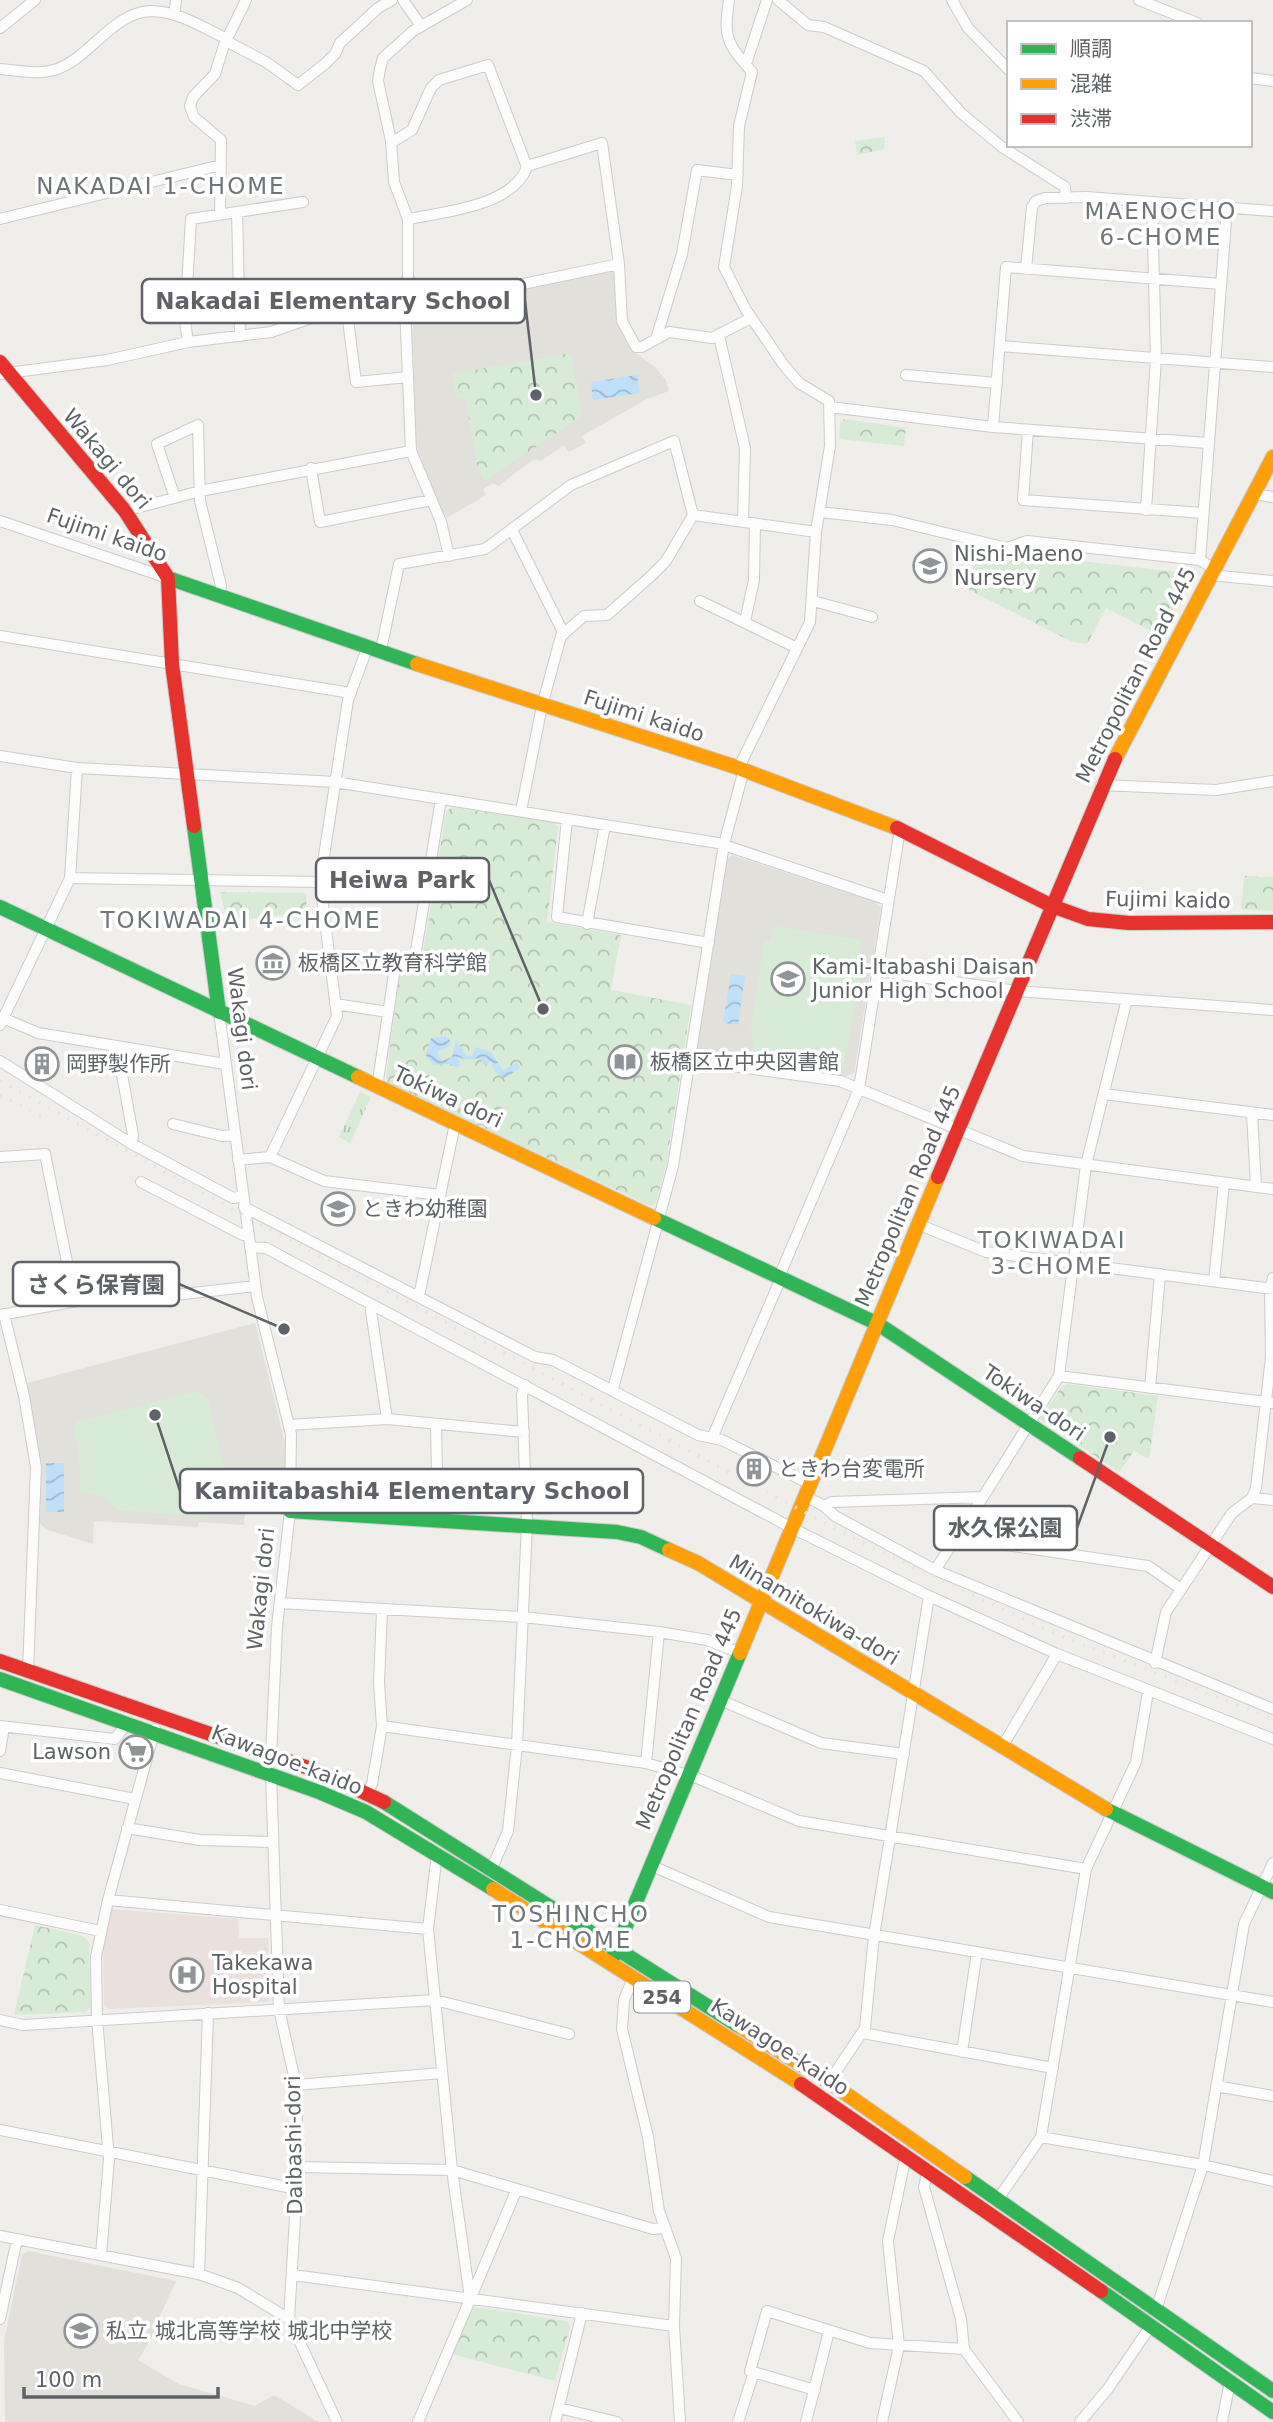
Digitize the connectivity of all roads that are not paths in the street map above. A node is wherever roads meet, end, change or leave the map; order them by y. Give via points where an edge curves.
1 (35, 0) edge
2 (176, 0) edge
3 (246, 0) edge
4 (392, 0) edge
5 (403, 0) edge
6 (467, 0) edge
7 (729, 0) edge
8 (767, 0) edge
9 (778, 0) edge
10 (952, 0) edge
11 (1143, 1) edge
12 (174, 15) junction
13 (1193, 21) edge
14 (421, 26) junction
15 (0, 28) edge
16 (227, 40) junction
17 (746, 64) junction
18 (1007, 68) edge
19 (0, 69) edge
20 (1252, 78) edge
21 (1273, 80) edge
22 (391, 143) junction
23 (221, 164) junction
24 (527, 166) junction
25 (738, 175) junction
26 (1066, 198) junction
27 (303, 202) dead end
28 (1152, 203) junction
29 (1227, 208) junction
30 (1273, 211) edge
31 (237, 212) junction
32 (220, 214) junction
33 (0, 219) edge
34 (408, 219) junction
35 (619, 264) junction
36 (1026, 269) junction
37 (1153, 279) junction
38 (1221, 284) junction
39 (405, 305) junction
40 (347, 312) junction
41 (751, 318) junction
42 (240, 336) junction
43 (719, 336) junction
44 (656, 339) junction
45 (188, 342) junction
46 (1000, 346) junction
47 (1156, 358) junction
48 (1215, 363) junction
49 (1273, 367) edge
50 (2, 370) edge
51 (906, 375) dead end
52 (408, 377) junction
53 (997, 383) junction
54 (831, 407) junction
55 (993, 427) junction
56 (1028, 430) junction
57 (1151, 439) junction
58 (1208, 443) junction
59 (411, 451) junction
60 (1273, 457) edge
61 (311, 468) junction
62 (200, 491) junction
63 (1254, 494) junction
64 (1273, 497) edge
65 (175, 498) junction
66 (431, 500) junction
67 (1146, 510) junction
68 (125, 511) junction
69 (820, 512) junction
70 (1203, 513) junction
71 (693, 515) junction
72 (1, 522) edge
73 (743, 522) junction
74 (755, 523) junction
75 (512, 530) junction
76 (816, 532) junction
77 (0, 534) edge
78 (449, 556) junction
79 (1200, 560) junction
80 (1212, 572) junction
81 (168, 578) junction
82 (1273, 581) edge
83 (219, 595) junction
84 (700, 601) dead end
85 (813, 601) junction
86 (872, 617) dead end
87 (744, 621) junction
88 (564, 634) junction
89 (0, 636) edge
90 (375, 648) junction
91 (797, 648) junction
92 (172, 664) junction
93 (351, 693) junction
94 (542, 705) junction
95 (0, 756) edge
96 (77, 768) junction
97 (741, 769) junction
98 (187, 774) junction
99 (1273, 781) edge
100 (335, 782) junction
101 (1101, 785) junction
102 (441, 799) junction
103 (521, 811) junction
104 (567, 819) junction
105 (605, 825) junction
106 (900, 829) junction
107 (724, 845) junction
108 (70, 878) junction
109 (201, 881) junction
110 (320, 882) junction
111 (426, 898) junction
112 (888, 901) junction
113 (1052, 906) junction
114 (0, 907) edge
115 (1273, 922) edge
116 (587, 924) junction
117 (46, 929) junction
118 (709, 943) junction
119 (879, 971) junction
120 (1017, 991) junction
121 (1127, 999) junction
122 (335, 1004) junction
123 (1273, 1010) edge
124 (219, 1012) junction
125 (388, 1012) junction
126 (2, 1021) edge
127 (117, 1047) junction
128 (317, 1059) junction
129 (689, 1060) junction
130 (0, 1061) edge
131 (225, 1064) junction
132 (377, 1087) junction
133 (859, 1088) junction
134 (1104, 1094) junction
135 (1252, 1113) junction
136 (1273, 1115) edge
137 (173, 1124) dead end
138 (454, 1124) junction
139 (958, 1129) junction
140 (234, 1135) junction
141 (132, 1144) junction
142 (0, 1157) edge
143 (270, 1157) junction
144 (237, 1160) junction
145 (1086, 1165) junction
146 (141, 1182) dead end
147 (1224, 1183) junction
148 (1256, 1187) junction
149 (1273, 1189) edge
150 (440, 1195) junction
151 (243, 1202) junction
152 (658, 1221) junction
153 (920, 1225) junction
154 (248, 1235) junction
155 (250, 1247) junction
156 (1074, 1263) junction
157 (1160, 1274) junction
158 (780, 1277) junction
159 (1214, 1281) junction
160 (1272, 1285) edge
161 (255, 1286) junction
162 (419, 1296) junction
163 (75, 1301) junction
164 (373, 1305) junction
165 (2, 1315) edge
166 (877, 1324) junction
167 (1272, 1335) edge
168 (1059, 1376) junction
169 (525, 1385) junction
170 (1150, 1388) junction
171 (613, 1389) junction
172 (1269, 1403) edge
173 (387, 1419) junction
174 (436, 1424) junction
175 (289, 1425) junction
176 (1030, 1425) junction
177 (524, 1432) junction
178 (712, 1438) junction
179 (808, 1490) junction
180 (983, 1497) junction
181 (1252, 1498) junction
182 (1273, 1500) edge
183 (824, 1506) junction
184 (290, 1511) junction
185 (438, 1520) junction
186 (527, 1524) junction
187 (964, 1524) junction
188 (792, 1528) junction
189 (1210, 1545) junction
190 (935, 1570) junction
191 (1273, 1587) edge
192 (1181, 1589) junction
193 (929, 1596) junction
194 (761, 1602) junction
195 (280, 1603) junction
196 (382, 1610) junction
197 (523, 1617) junction
198 (659, 1632) junction
199 (740, 1653) junction
200 (1057, 1654) junction
201 (0, 1661) edge
202 (1156, 1662) junction
203 (28, 1671) junction
204 (0, 1679) edge
205 (1147, 1692) junction
206 (915, 1695) junction
207 (720, 1700) junction
208 (1273, 1709) edge
209 (160, 1717) junction
210 (127, 1723) junction
211 (2, 1726) edge
212 (382, 1726) junction
213 (154, 1733) junction
214 (1273, 1739) edge
215 (517, 1745) junction
216 (1002, 1747) junction
217 (0, 1751) edge
218 (904, 1754) junction
219 (271, 1755) junction
220 (646, 1763) junction
221 (0, 1773) edge
222 (271, 1774) junction
223 (688, 1775) junction
224 (368, 1792) junction
225 (135, 1799) junction
226 (1113, 1813) junction
227 (127, 1828) junction
228 (890, 1836) junction
229 (273, 1842) junction
230 (437, 1854) junction
231 (1273, 1863) edge
232 (650, 1865) junction
233 (492, 1868) junction
234 (1086, 1869) junction
235 (1268, 1889) edge
236 (108, 1900) junction
237 (0, 1910) edge
238 (274, 1914) junction
239 (428, 1929) junction
240 (100, 1931) junction
241 (874, 1936) junction
242 (617, 1946) junction
243 (977, 1952) junction
244 (640, 1961) junction
245 (609, 1964) junction
246 (1070, 1967) junction
247 (633, 1979) junction
248 (1231, 1995) junction
249 (435, 2000) junction
250 (1273, 2002) edge
251 (279, 2009) junction
252 (208, 2013) junction
253 (97, 2019) junction
254 (0, 2020) edge
255 (863, 2033) junction
256 (569, 2034) dead end
257 (962, 2052) junction
258 (1053, 2068) junction
259 (442, 2073) junction
260 (830, 2082) junction
261 (296, 2085) junction
262 (1216, 2086) junction
263 (1273, 2096) edge
264 (0, 2130) edge
265 (1041, 2137) junction
266 (109, 2152) junction
267 (906, 2155) junction
268 (1203, 2165) junction
269 (298, 2167) junction
270 (928, 2169) junction
271 (204, 2171) junction
272 (452, 2171) junction
273 (1273, 2181) edge
274 (297, 2189) junction
275 (517, 2189) junction
276 (998, 2199) junction
277 (664, 2228) junction
278 (0, 2236) edge
279 (17, 2239) junction
280 (101, 2255) junction
281 (199, 2274) junction
282 (293, 2275) junction
283 (470, 2298) junction
284 (1156, 2310) junction
285 (582, 2313) junction
286 (0, 2319) edge
287 (289, 2319) junction
288 (674, 2326) junction
289 (1150, 2327) junction
290 (830, 2331) junction
291 (899, 2346) junction
292 (964, 2349) junction
293 (754, 2372) junction
294 (1230, 2382) junction
295 (1272, 2387) edge
296 (815, 2390) junction
297 (559, 2408) junction
298 (1273, 2412) edge
299 (337, 2422) edge
300 (418, 2422) edge
301 (555, 2422) edge
302 (617, 2422) edge
303 (680, 2422) edge
304 (738, 2422) edge
305 (806, 2422) edge
306 (882, 2422) edge
307 (1018, 2422) edge
308 (1080, 2422) edge
309 (1222, 2422) edge

1 - 15 street
2 - 12 street
3 - 16 street
4 - 16 street via 298,85
5 - 14 street
6 - 14 street
7 - 17 street via 725,37
8 - 17 street
9 - 26 street via 808,25 824,27 924,71 961,113 992,139 1065,187
10 - 18 street via 968,28
11 - 13 street
12 - 16 street
12 - 19 street via 148,11 128,19 54,70
14 - 22 street via 394,46 380,69 378,81
16 - 23 street via 215,74 190,106 194,117 221,140
17 - 25 street via 752,72 738,126
20 - 21 street
22 - 24 street via 412,130 439,80 488,65
22 - 34 street via 394,182
23 - 32 street
23 - 33 street
24 - 34 street via 523,179 485,203
24 - 35 street via 602,143
25 - 41 street via 724,267
25 - 44 street via 697,170 682,254
26 - 28 street
26 - 36 street via 1045,198 1032,207
27 - 31 street
28 - 29 street
28 - 37 street
29 - 30 street
29 - 38 street
31 - 32 street
31 - 42 street
32 - 45 street via 191,219 185,321
34 - 39 street
35 - 39 street
35 - 44 street via 622,321 636,347
36 - 37 street
36 - 46 street via 1006,267
37 - 38 street
37 - 47 street
38 - 48 street
39 - 40 street
39 - 52 street
40 - 42 street
40 - 52 street via 356,382
41 - 43 street
41 - 54 street via 794,378 825,397
42 - 45 street
43 - 44 street via 669,332
43 - 73 street via 745,448
45 - 50 street via 107,360
46 - 47 street
46 - 53 street
47 - 48 street
47 - 57 street
48 - 49 street
48 - 58 street
50 - 68 main road, Wakagi dori
51 - 53 street
52 - 59 street
53 - 55 street
54 - 55 street
54 - 69 street
55 - 56 street
56 - 57 street
56 - 67 street via 1023,500
57 - 58 street
57 - 67 street
58 - 70 street
59 - 61 street
59 - 66 street
60 - 63 main road, Metropolitan Road 445
61 - 62 street
61 - 66 street via 320,522
62 - 65 street
62 - 65 street via 198,425 157,444
62 - 83 street via 221,586
63 - 64 street
63 - 80 main road, Metropolitan Road 445
65 - 68 street
66 - 78 street
67 - 70 street
68 - 81 main road, Wakagi dori
69 - 76 street
69 - 79 street via 892,520 1007,548 1027,541
70 - 79 street
71 - 73 street
71 - 75 street via 674,441 571,485
71 - 88 street via 666,561 651,576 607,615 584,616
72 - 77 street
72 - 81 street, Fujimi kaido
73 - 74 street
74 - 76 street
74 - 87 street via 754,580
75 - 78 street via 485,549
75 - 88 street
76 - 85 street
78 - 90 street via 399,564
79 - 80 street
80 - 82 street
80 - 101 main road, Metropolitan Road 445
81 - 83 main road, Fujimi kaido
81 - 92 main road, Wakagi dori
83 - 90 main road, Fujimi kaido
84 - 87 street
85 - 86 street
85 - 91 street via 810,622
87 - 91 street
88 - 94 street
89 - 92 street
90 - 93 street
90 - 94 main road, Fujimi kaido
91 - 97 street
92 - 93 street
92 - 98 main road, Wakagi dori
93 - 100 street
94 - 97 main road, Fujimi kaido
94 - 103 street
95 - 96 street
96 - 98 street
96 - 108 street
97 - 106 main road, Fujimi kaido
97 - 107 street
98 - 100 street
98 - 109 main road, Wakagi dori
99 - 101 street via 1216,790
100 - 102 street
100 - 110 street
101 - 113 main road, Metropolitan Road 445
102 - 103 street
102 - 111 street
103 - 104 street
104 - 105 street
104 - 116 street via 555,913 563,920
105 - 107 street
105 - 116 street
106 - 112 street
106 - 113 main road, Fujimi kaido
107 - 112 street
107 - 118 street
108 - 109 street
108 - 117 street
109 - 110 street
109 - 124 main road, Wakagi dori
110 - 111 street
110 - 122 street
111 - 125 street via 414,963 396,961
112 - 119 street
113 - 115 main road, Fujimi kaido via 1088,919 1129,923
113 - 120 main road, Metropolitan Road 445
114 - 117 main road, Tokiwa dori
116 - 118 street
117 - 124 main road, Tokiwa dori
117 - 126 street
118 - 129 street
119 - 120 street
119 - 133 street
120 - 121 street
120 - 139 main road, Metropolitan Road 445
121 - 123 street
121 - 134 street
122 - 125 street
122 - 128 street via 337,1016
124 - 128 main road, Tokiwa dori
124 - 131 street, Wakagi dori
125 - 132 street
126 - 127 street via 38,1033
127 - 131 street
127 - 141 street
128 - 132 main road, Tokiwa dori
128 - 143 street
129 - 133 street via 840,1080
129 - 152 street via 673,1166
130 - 141 street
131 - 140 street, Wakagi dori
132 - 138 main road, Tokiwa dori
133 - 139 street
133 - 158 street
134 - 135 street
134 - 145 street
135 - 136 street
135 - 148 street
137 - 140 street
138 - 150 street
138 - 152 main road, Tokiwa dori
139 - 145 street via 1023,1156
139 - 153 main road, Metropolitan Road 445
140 - 144 street, Wakagi dori
141 - 151 street
142 - 163 street via 45,1154
143 - 144 street
143 - 150 street via 324,1181
144 - 151 street, Wakagi dori
145 - 147 street
145 - 156 street
146 - 154 street
147 - 148 street
147 - 159 street
148 - 149 street
150 - 162 street
151 - 154 street, Wakagi dori
151 - 162 street
152 - 158 main road, Tokiwa dori
152 - 171 street
153 - 156 street via 986,1252
153 - 166 main road, Metropolitan Road 445
154 - 155 street, Wakagi dori
155 - 161 street, Wakagi dori
155 - 164 street via 265,1248
156 - 157 street
156 - 168 street
157 - 159 street
157 - 170 street
158 - 166 main road, Tokiwa dori
158 - 178 street
159 - 160 street
160 - 167 street
161 - 163 street via 157,1297 116,1294
161 - 175 street, Wakagi dori
162 - 171 street via 534,1357 553,1360
163 - 165 street
164 - 169 street
164 - 173 street
165 - 203 street via 24,1396 36,1467
166 - 176 main road, Tokiwa-dori
166 - 179 main road, Metropolitan Road 445
167 - 172 street
168 - 170 street
168 - 176 street
169 - 177 street
169 - 188 street
170 - 172 street
171 - 178 street via 698,1435
172 - 181 street
173 - 174 street
173 - 175 street
174 - 177 street
174 - 185 street
175 - 184 street, Wakagi dori
176 - 180 street
176 - 189 main road, Tokiwa-dori
177 - 186 street
178 - 179 street
179 - 183 street
179 - 188 main road, Metropolitan Road 445
180 - 183 street via 832,1502
180 - 187 street
181 - 182 street
181 - 189 street via 1233,1513
183 - 190 street
184 - 185 main road, Minamitokiwa-dori
184 - 195 street, Wakagi dori
185 - 186 main road, Minamitokiwa-dori
186 - 194 main road, Minamitokiwa-dori via 641,1536 698,1563
186 - 197 street
187 - 190 street
187 - 192 street via 1006,1545 1148,1566
188 - 193 street
188 - 194 main road, Metropolitan Road 445
189 - 191 main road, Tokiwa-dori
189 - 192 street
190 - 202 street
192 - 202 street via 1162,1625
193 - 200 street
193 - 206 street
194 - 199 main road, Metropolitan Road 445
194 - 206 main road, Minamitokiwa-dori
195 - 196 street
195 - 219 street, Wakagi dori
196 - 197 street
196 - 212 street
197 - 198 street
197 - 215 street
198 - 199 street via 707,1640
198 - 220 street
199 - 207 main road, Metropolitan Road 445
200 - 205 street
200 - 216 street
201 - 203 main road, Kawagoe-kaido / 254
202 - 208 street
203 - 209 main road, Kawagoe-kaido / 254
204 - 210 main road, Kawagoe-kaido / 254
205 - 214 street
205 - 226 street via 1136,1762
206 - 216 main road, Minamitokiwa-dori
206 - 218 street
207 - 218 street via 821,1743
207 - 223 main road, Metropolitan Road 445
209 - 213 street
209 - 219 main road, Kawagoe-kaido / 254
210 - 211 street via 115,1739
210 - 213 main road, Kawagoe-kaido / 254
211 - 217 street
212 - 215 street
212 - 224 street
213 - 222 main road, Kawagoe-kaido / 254
213 - 225 street
215 - 220 street
215 - 233 street via 508,1831
216 - 226 main road, Minamitokiwa-dori
218 - 228 street
219 - 222 street, Wakagi dori
219 - 224 main road, Kawagoe-kaido / 254
220 - 223 street
221 - 225 street
222 - 229 street, Daibashi-dori
222 - 230 main road, Kawagoe-kaido / 254 via 366,1812
223 - 228 street via 799,1821
223 - 232 main road, Metropolitan Road 445
224 - 233 main road, Kawagoe-kaido / 254
225 - 227 street
226 - 234 street
226 - 235 main road, Minamitokiwa-dori
227 - 229 street via 200,1840
227 - 236 street
228 - 234 street
228 - 241 street
229 - 238 street, Daibashi-dori
230 - 239 street
230 - 245 main road, Kawagoe-kaido / 254
231 - 235 street
232 - 241 street via 769,1917
232 - 242 main road, Metropolitan Road 445
233 - 242 main road, Kawagoe-kaido / 254
234 - 246 street
235 - 248 street via 1244,1924
236 - 238 street
236 - 240 street
237 - 240 street
238 - 239 street
238 - 251 street, Daibashi-dori
239 - 249 street
240 - 253 street
241 - 243 street
241 - 255 street
242 - 244 main road, Kawagoe-kaido / 254
242 - 245 main road, Metropolitan Road 445
243 - 246 street
243 - 257 street
244 - 247 street
244 - 260 main road, Kawagoe-kaido / 254
245 - 247 main road, Kawagoe-kaido / 254
246 - 248 street
246 - 258 street
247 - 267 main road, Kawagoe-kaido / 254
247 - 277 street via 624,2000 622,2029
248 - 250 street
248 - 262 street
249 - 251 street
249 - 256 street
249 - 259 street
251 - 252 street
251 - 261 street, Daibashi-dori
252 - 253 street
252 - 271 street
253 - 254 street via 23,2025
253 - 266 street
255 - 257 street
255 - 260 street
257 - 258 street
258 - 265 street
259 - 261 street
259 - 272 street
260 - 276 main road, Kawagoe-kaido / 254
261 - 269 street, Daibashi-dori
262 - 263 street
262 - 268 street
264 - 266 street
265 - 268 street
265 - 276 street
266 - 271 street
266 - 280 street
267 - 270 main road, Kawagoe-kaido / 254
267 - 291 street via 888,2241
268 - 273 street
268 - 284 street
269 - 272 street
269 - 274 street, Daibashi-dori
270 - 289 main road, Kawagoe-kaido / 254
270 - 292 street via 924,2187 961,2319
271 - 274 street
271 - 281 street
272 - 275 street
272 - 283 street
274 - 282 street, Daibashi-dori
275 - 277 street via 653,2229
275 - 283 street
276 - 284 main road, Kawagoe-kaido / 254
277 - 288 street via 676,2258
278 - 279 street
279 - 280 street
279 - 286 street
280 - 281 street
281 - 287 street via 238,2288
282 - 283 street
282 - 287 street, Daibashi-dori
283 - 285 street
283 - 300 street
284 - 295 main road, Kawagoe-kaido / 254
285 - 288 street
285 - 297 street
287 - 299 street
288 - 303 street
289 - 294 main road, Kawagoe-kaido / 254
289 - 308 street
290 - 291 street
290 - 293 street via 767,2311 750,2366
290 - 296 street
291 - 292 street
291 - 306 street
292 - 307 street
293 - 296 street
293 - 304 street
294 - 298 main road, Kawagoe-kaido / 254
294 - 309 street
296 - 305 street
297 - 301 street
297 - 302 street

